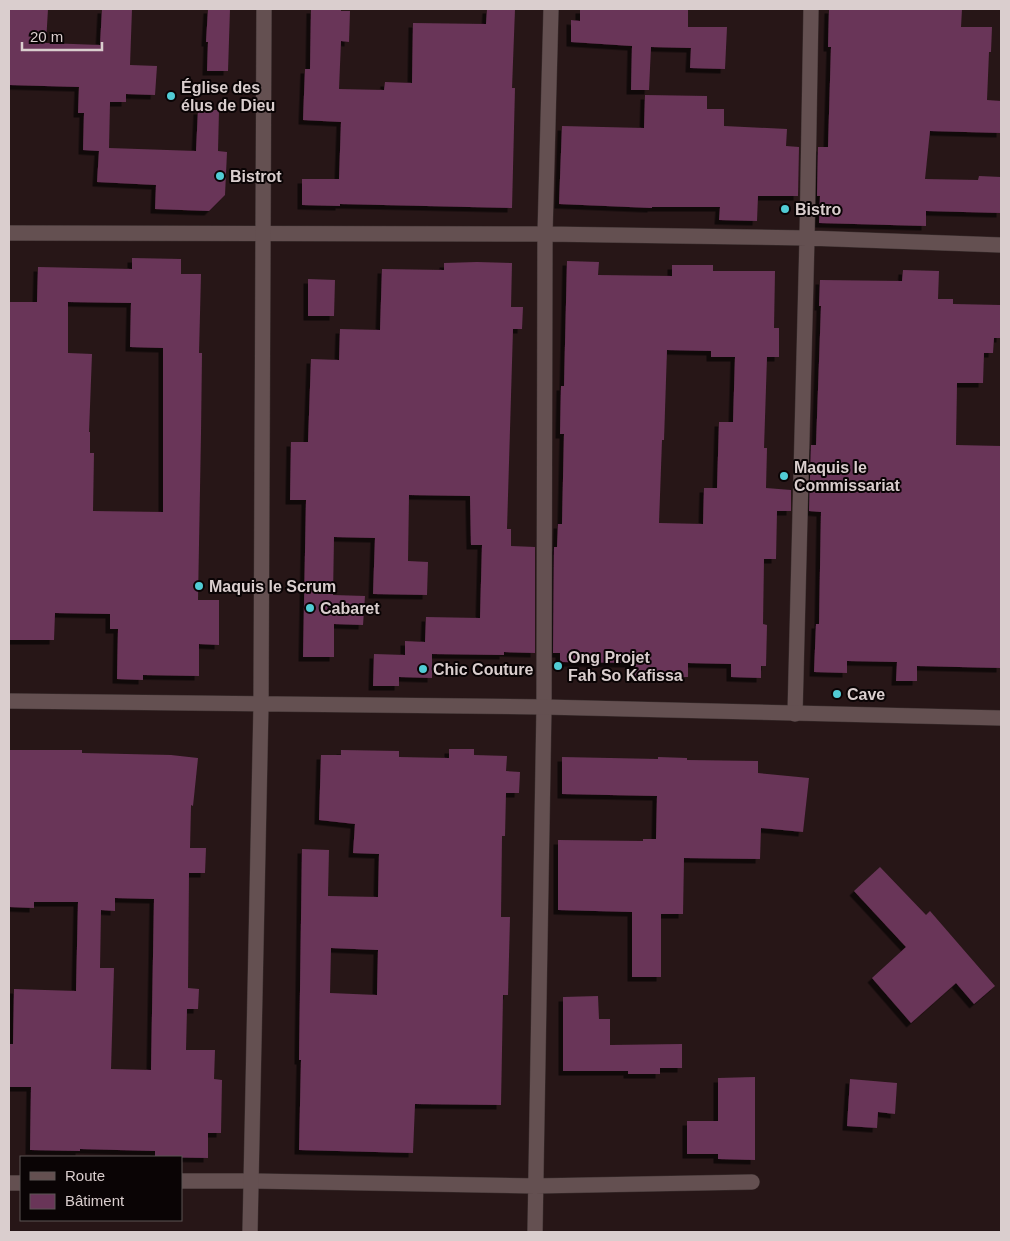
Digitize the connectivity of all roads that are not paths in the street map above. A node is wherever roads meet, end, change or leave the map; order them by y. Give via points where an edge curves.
1 (264, 9) edge
2 (551, 9) edge
3 (811, 9) edge
4 (9, 233) edge
5 (263, 234) junction
6 (545, 234) junction
7 (807, 238) junction
8 (1001, 245) edge
9 (9, 701) edge
10 (261, 705) junction
11 (544, 707) junction
12 (795, 714) junction
13 (1001, 718) edge
14 (182, 1181) edge
15 (251, 1181) junction
16 (752, 1182) dead end
17 (535, 1186) junction
18 (250, 1232) edge
19 (535, 1232) edge

1 - 5 street
2 - 6 street
3 - 7 street
4 - 5 street
5 - 6 street
5 - 10 street
6 - 7 street
6 - 11 street
7 - 8 street
7 - 12 street
9 - 10 street
10 - 11 street
10 - 15 street
11 - 12 street
11 - 17 street
12 - 13 street
14 - 15 street
15 - 17 street
15 - 18 street
16 - 17 street
17 - 19 street

